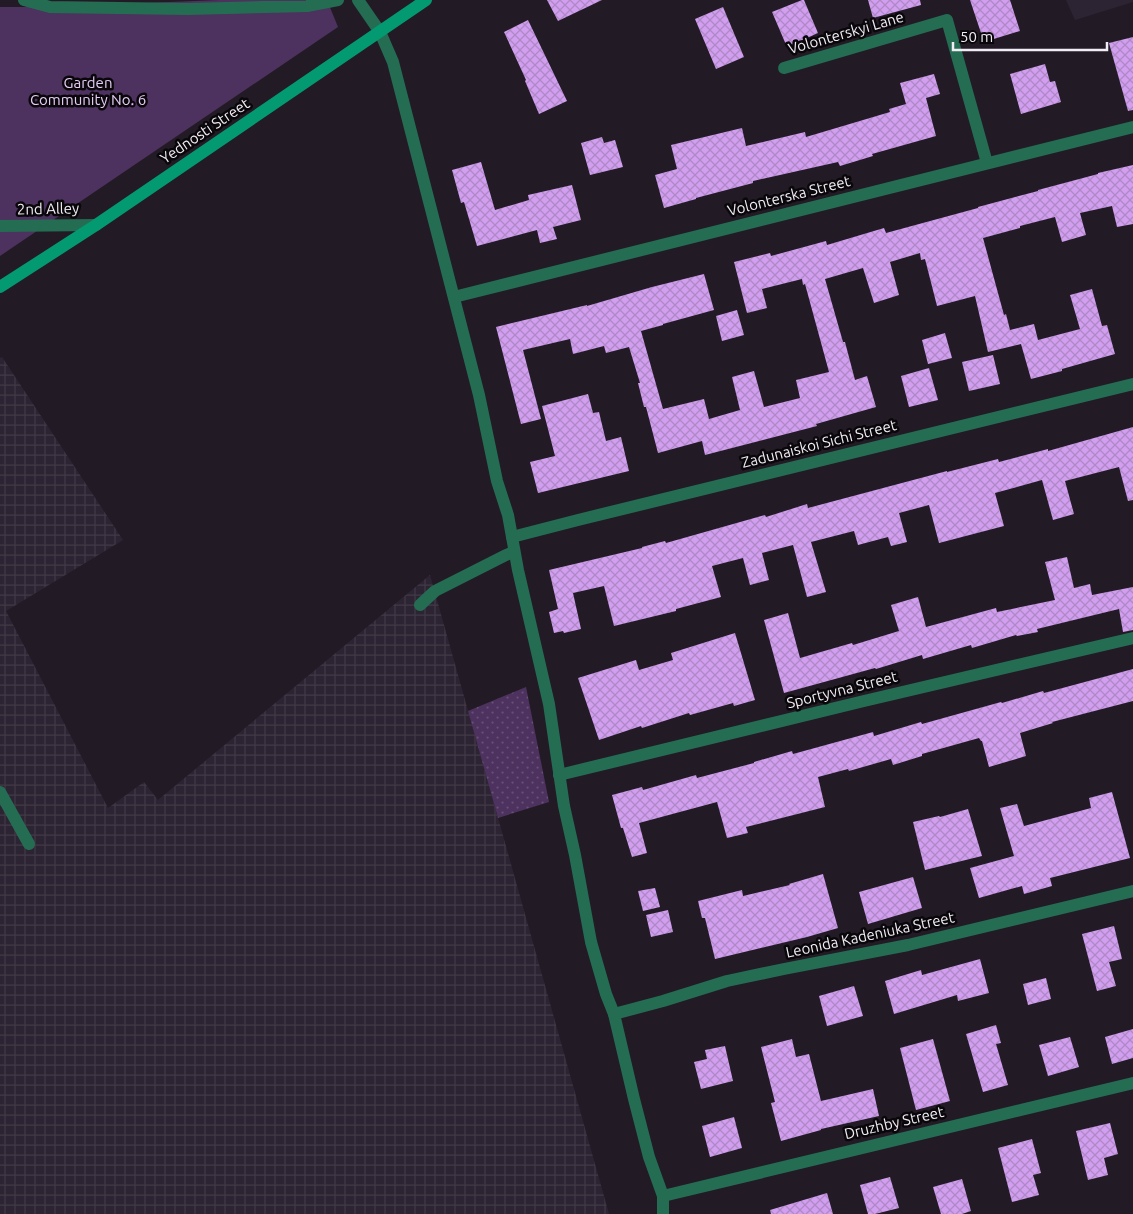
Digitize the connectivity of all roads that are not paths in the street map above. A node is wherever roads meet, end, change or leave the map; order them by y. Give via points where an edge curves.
1 (24, 0) edge
2 (338, 0) edge
3 (358, 0) edge
4 (426, 0) edge
5 (380, 32) junction
6 (784, 68) dead end
7 (1133, 127) edge
8 (987, 163) junction
9 (96, 225) junction
10 (0, 226) edge
11 (0, 287) edge
12 (454, 297) junction
13 (1133, 384) edge
14 (512, 537) junction
15 (514, 552) junction
16 (420, 605) dead end
17 (1133, 638) edge
18 (559, 775) junction
19 (0, 792) edge
20 (29, 844) dead end
21 (1133, 891) edge
22 (614, 1014) junction
23 (1133, 1083) edge
24 (663, 1196) junction
25 (663, 1214) edge

1 - 2 street via 50,7 188,9 307,6
3 - 5 street
4 - 5 main road, Yednosti Street
5 - 9 main road, Yednosti Street
5 - 12 street via 393,62
6 - 8 street, Volonterskyi Lane via 947,20
7 - 8 street, Volonterska Street
8 - 12 street, Volonterska Street
9 - 10 street, 2nd Alley
9 - 11 main road, Yednosti Street
12 - 14 street
13 - 14 street, Zadunaiskoi Sichi Street
14 - 15 street
15 - 16 street via 435,592
15 - 18 street via 549,704
17 - 18 street, Sportyvna Street
18 - 22 street via 591,942
19 - 20 street
21 - 22 street, Leonida Kadeniuka Street via 908,945 728,981
22 - 24 street via 649,1157
23 - 24 street, Druzhby Street
24 - 25 street

